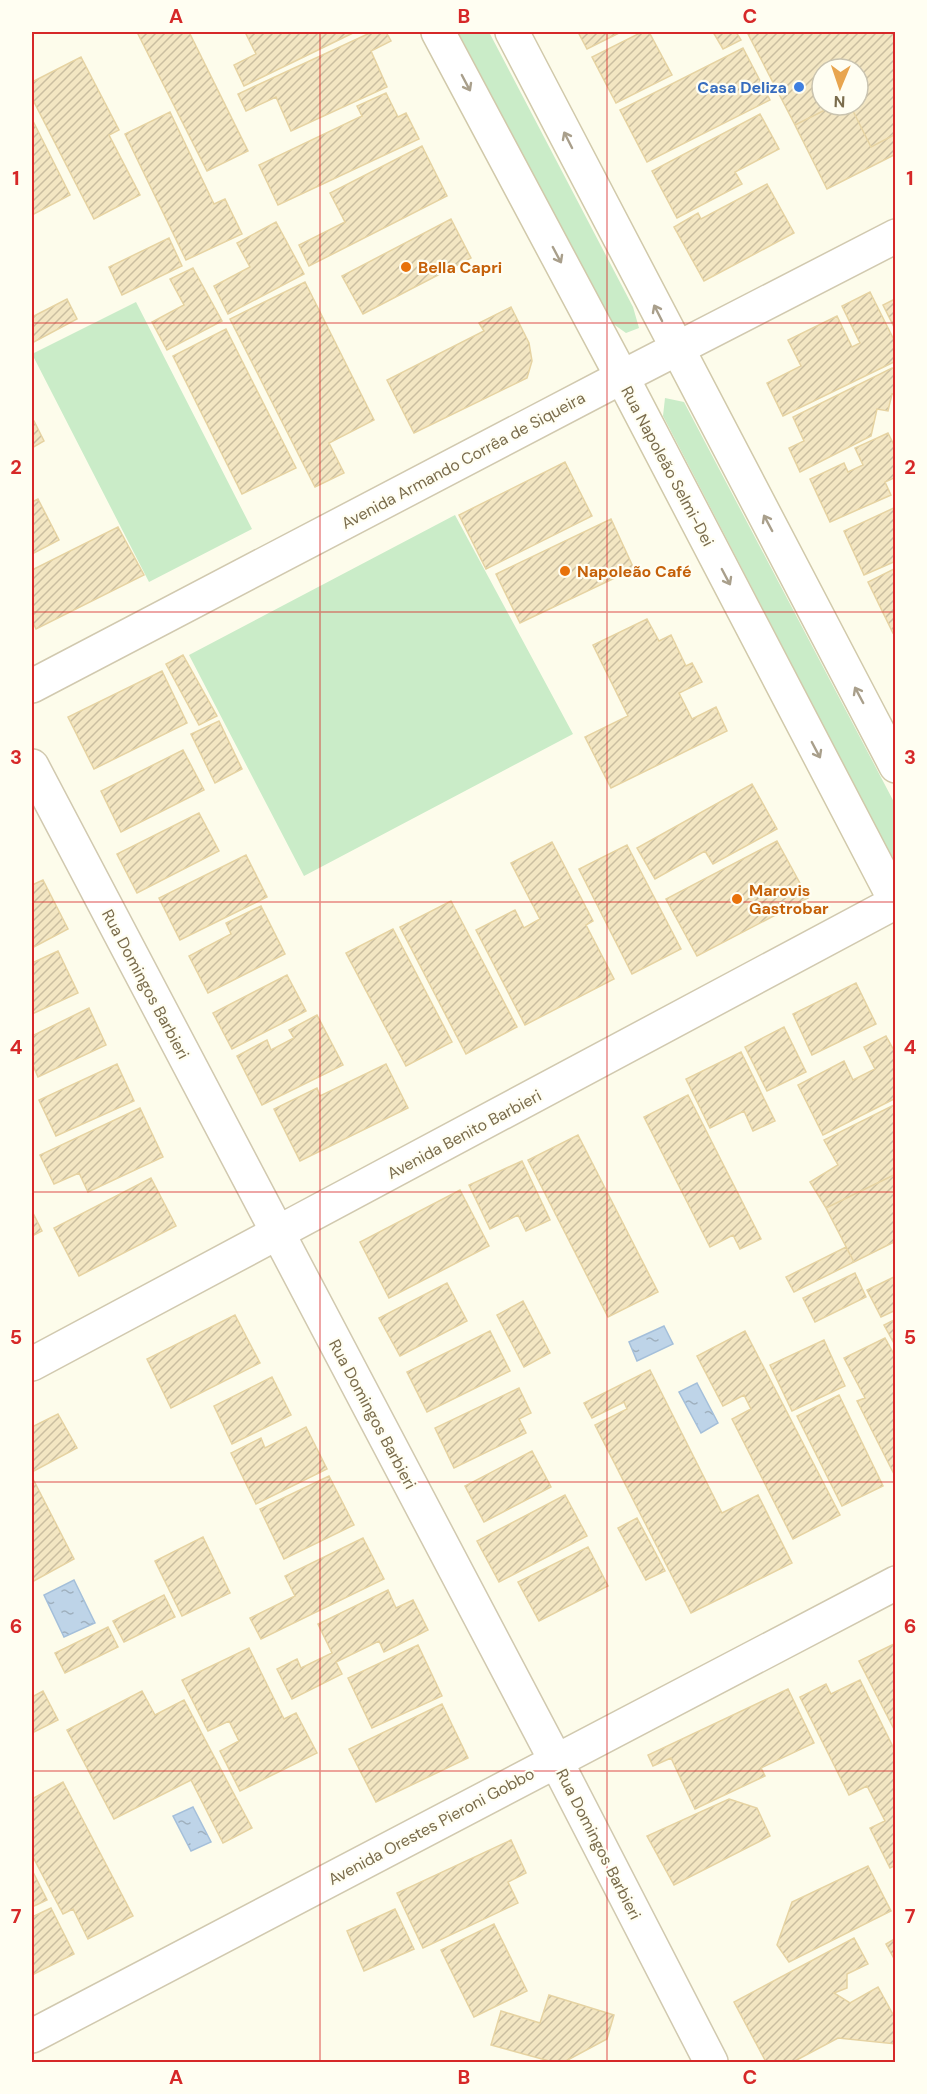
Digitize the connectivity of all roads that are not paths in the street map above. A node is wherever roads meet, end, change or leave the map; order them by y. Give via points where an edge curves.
1 (438, 32) edge
2 (512, 32) edge
3 (896, 236) edge
4 (677, 349) junction
5 (622, 377) junction
6 (32, 686) edge
7 (32, 766) edge
8 (896, 766) edge
9 (895, 902) edge
10 (278, 1234) junction
11 (32, 1364) edge
12 (896, 1583) edge
13 (556, 1761) junction
14 (32, 2036) edge
15 (711, 2062) edge

1 -> 5 street, Rua Napoleão Selmi-Dei
4 -> 2 street
3 - 4 street, Avenida Armando Corrêa de Siqueira
4 - 5 street, Avenida Armando Corrêa de Siqueira
8 -> 4 street
5 - 6 street, Avenida Armando Corrêa de Siqueira
5 -> 9 street, Rua Napoleão Selmi-Dei
7 - 10 street, Rua Domingos Barbieri
9 - 10 street, Avenida Benito Barbieri
10 - 11 street, Avenida Benito Barbieri
10 - 13 street, Rua Domingos Barbieri
12 - 13 street, Avenida Orestes Pieroni Gobbo
13 - 14 street, Avenida Orestes Pieroni Gobbo
13 - 15 street, Rua Domingos Barbieri

